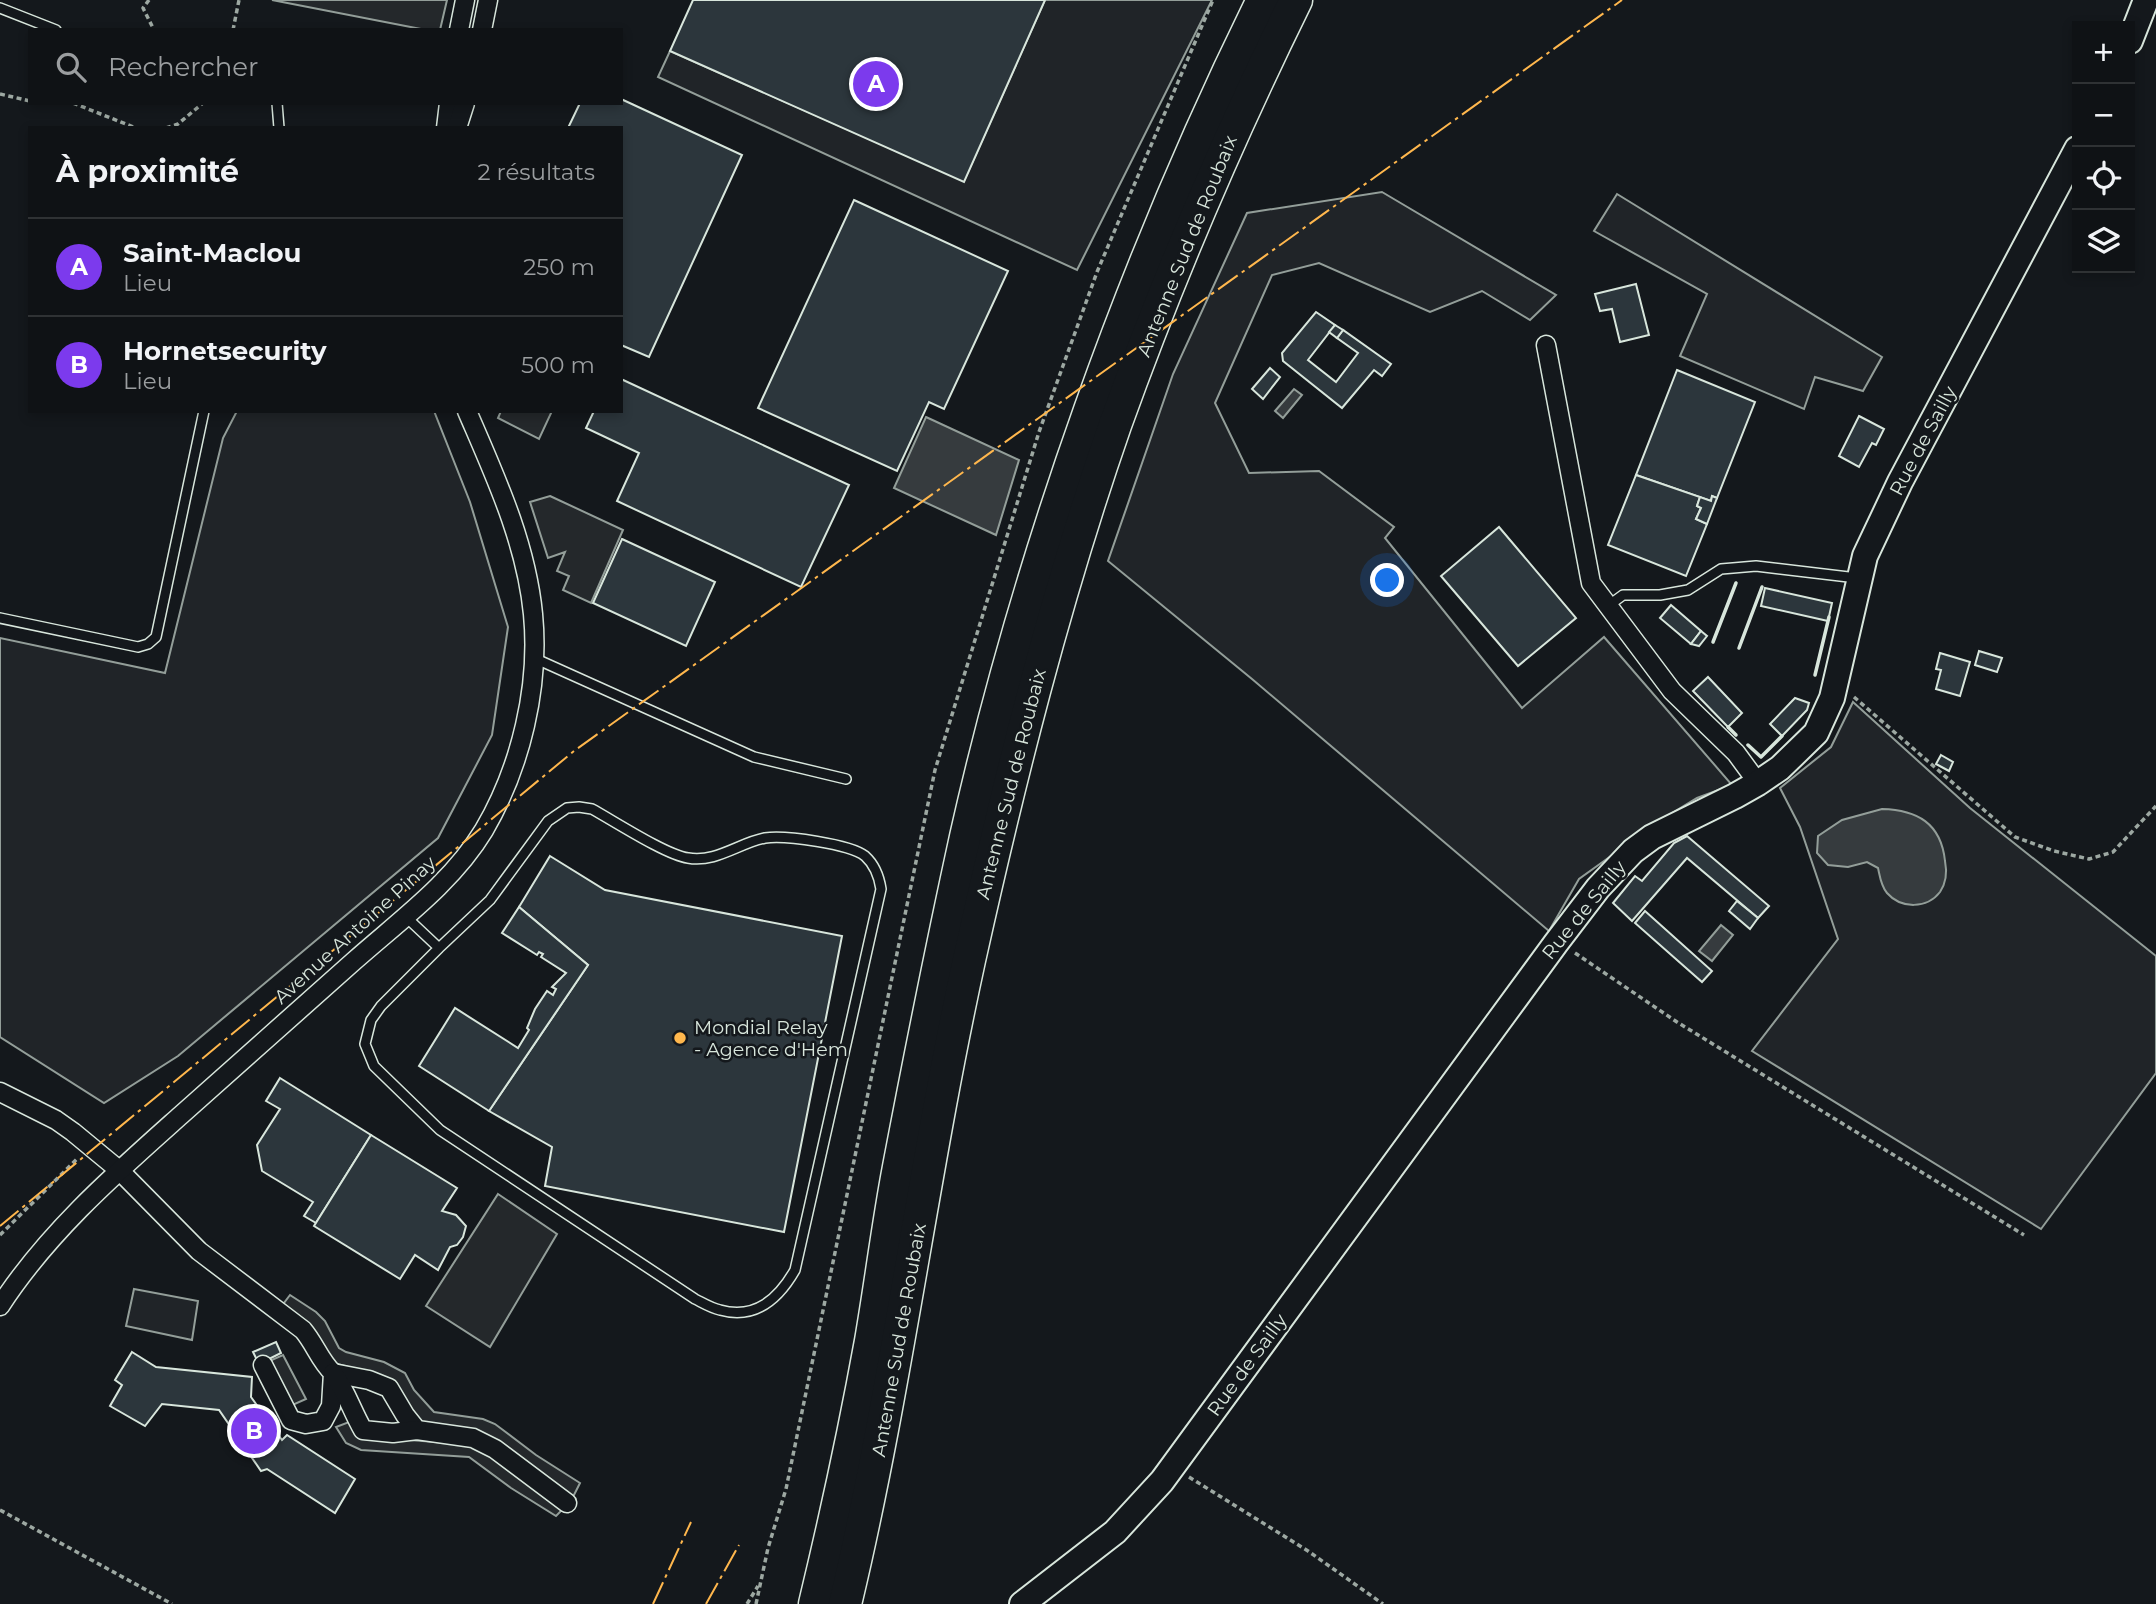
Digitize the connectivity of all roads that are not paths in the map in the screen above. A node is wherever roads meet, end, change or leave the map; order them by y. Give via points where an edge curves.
1 (465, 0) edge
2 (488, 0) edge
3 (1263, 0) edge
4 (1296, 0) edge
5 (2146, 0) edge
6 (0, 8) edge
7 (51, 28) edge
8 (459, 28) edge
9 (482, 28) edge
10 (2135, 28) edge
11 (277, 105) edge
12 (449, 105) edge
13 (464, 105) edge
14 (279, 126) edge
15 (446, 126) edge
16 (458, 126) edge
17 (2072, 158) edge
18 (1546, 345) dead end
19 (204, 413) edge
20 (468, 413) edge
21 (1859, 578) junction
22 (1608, 606) junction
23 (0, 618) edge
24 (534, 658) junction
25 (846, 779) dead end
26 (1758, 783) junction
27 (405, 916) junction
28 (439, 947) junction
29 (0, 1092) edge
30 (119, 1170) junction
31 (0, 1306) edge
32 (263, 1365) dead end
33 (333, 1373) junction
34 (417, 1430) junction
35 (567, 1503) dead end
36 (815, 1604) edge
37 (845, 1604) edge
38 (1022, 1604) edge

1 - 8 street
2 - 9 street
3 - 36 highway, Antenne Sud de Roubaix via 1186,166 1106,369 1006,680 966,837 899,1170 850,1449
4 - 37 highway, Antenne Sud de Roubaix via 1210,184 1128,390 1026,717 968,966 883,1433
5 - 10 street
6 - 7 lane
11 - 14 lane
12 - 15 street
13 - 16 street
17 - 21 street, Rue de Sailly via 1900,482
18 - 22 street via 1591,583
19 - 23 lane via 156,637 138,647
20 - 24 street, Avenue Antoine Pinay via 498,483 526,569
21 - 22 lane via 1756,566 1721,569 1688,590 1623,595
21 - 26 street, Rue de Sailly via 1826,716 1816,733
22 - 26 street via 1672,691 1736,753
24 - 25 lane via 754,757
24 - 27 street, Avenue Antoine Pinay via 521,737 498,802 469,851
26 - 38 street, Rue de Sailly via 1652,837 1598,888 1173,1466 1115,1532
27 - 28 lane
27 - 30 street, Avenue Antoine Pinay
28 - 28 lane via 371,1020 365,1044 374,1066 440,1130 695,1299 721,1311 741,1312 769,1304 784,1290 795,1270 881,889 878,874 864,856 850,849 779,837 715,856 686,858 592,809 567,808 548,821 490,900
29 - 30 street via 56,1120
30 - 31 street, Avenue Antoine Pinay via 47,1242
30 - 33 street via 200,1251 303,1330
32 - 33 street via 291,1420 306,1424 323,1421 331,1406
33 - 34 street via 389,1388
33 - 34 street via 363,1430
34 - 35 street via 473,1438

